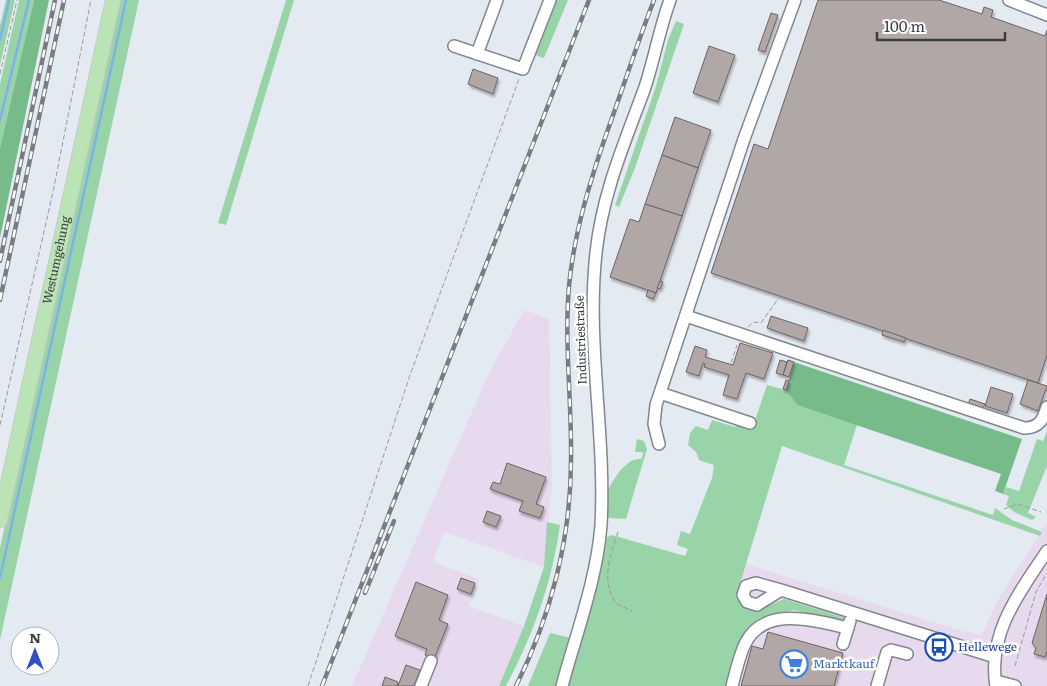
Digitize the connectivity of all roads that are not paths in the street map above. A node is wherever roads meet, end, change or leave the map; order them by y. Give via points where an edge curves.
1 (113, 0) edge
2 (497, 0) edge
3 (550, 0) edge
4 (670, 0) edge
5 (795, 0) edge
6 (1010, 0) edge
7 (1047, 15) edge
8 (454, 46) dead end
9 (477, 54) junction
10 (686, 316) junction
11 (660, 393) junction
12 (1047, 407) edge
13 (750, 422) dead end
14 (660, 444) dead end
15 (0, 520) edge
16 (1045, 557) edge
17 (782, 590) dead end
18 (853, 612) junction
19 (848, 628) junction
20 (843, 644) dead end
21 (907, 654) dead end
22 (995, 657) junction
23 (431, 661) dead end
24 (996, 683) edge
25 (421, 686) edge
26 (562, 686) edge
27 (732, 686) edge
28 (877, 686) edge
29 (1015, 686) edge

1 - 15 main road, Westumgehung
2 - 9 street
3 - 9 street via 523,69
4 - 26 street, Industriestraße via 644,88 611,178 598,242 593,308 600,527 592,577
5 - 10 street via 747,131
6 - 7 street
8 - 9 street
10 - 11 street
10 - 12 street via 1024,428 1040,423
11 - 13 street
11 - 14 street via 654,418
16 - 22 street via 1005,618
17 - 18 street
18 - 19 street
18 - 22 street
19 - 20 street
19 - 27 street via 801,618 758,627 746,642
21 - 28 street via 886,652
22 - 24 street
23 - 25 street
24 - 29 street

